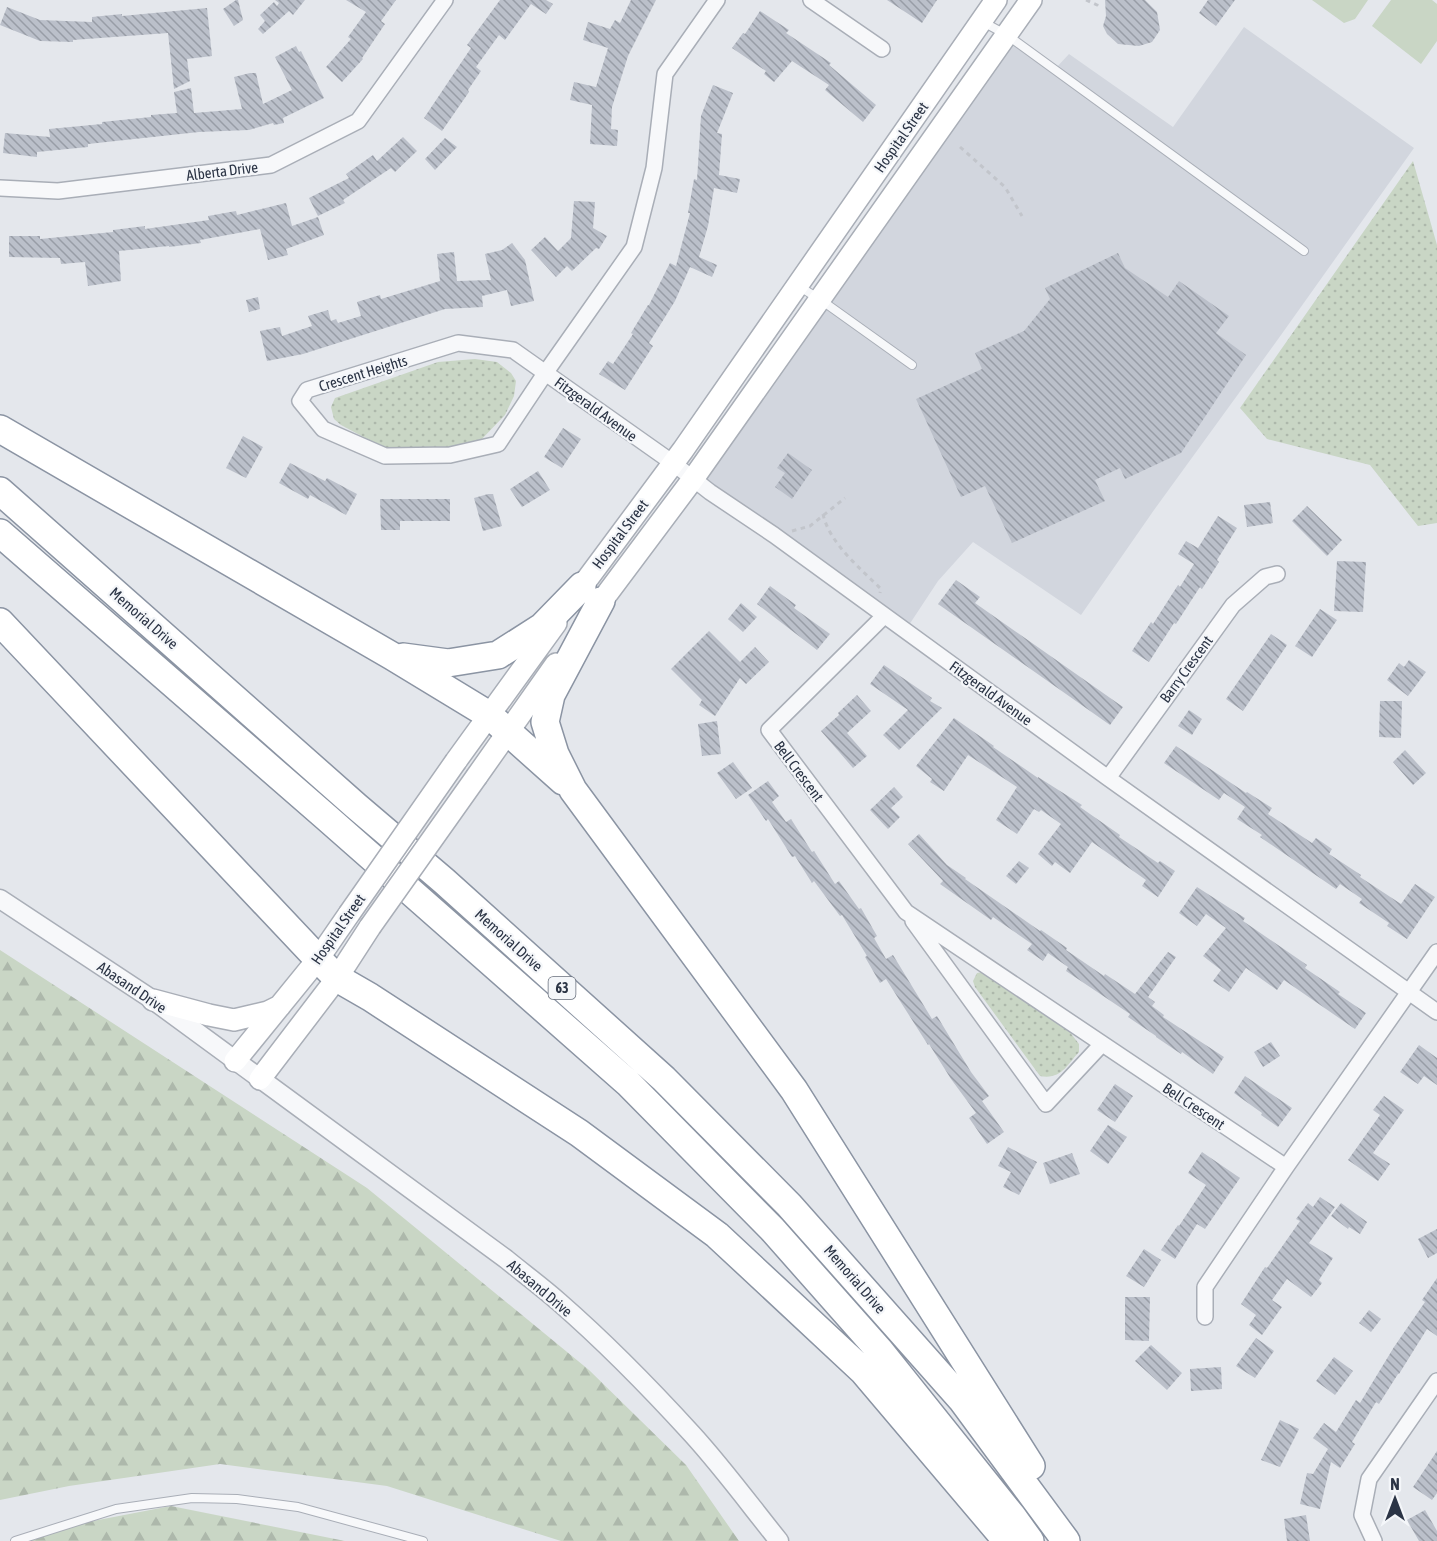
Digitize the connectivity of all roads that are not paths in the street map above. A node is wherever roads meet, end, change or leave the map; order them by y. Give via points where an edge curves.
1 (445, 0) edge
2 (717, 0) edge
3 (811, 0) edge
4 (996, 0) edge
5 (1031, 0) edge
6 (982, 21) junction
7 (1008, 35) junction
8 (882, 50) dead end
9 (0, 188) edge
10 (1304, 250) dead end
11 (798, 286) junction
12 (821, 300) junction
13 (912, 365) dead end
14 (546, 372) junction
15 (0, 429) edge
16 (673, 463) junction
17 (693, 479) junction
18 (0, 491) edge
19 (0, 533) edge
20 (1277, 574) dead end
21 (592, 594) junction
22 (879, 612) junction
23 (0, 622) edge
24 (392, 656) junction
25 (499, 723) junction
26 (1108, 778) junction
27 (573, 790) junction
28 (0, 899) edge
29 (906, 912) junction
30 (1437, 952) edge
31 (327, 968) junction
32 (1410, 992) junction
33 (153, 1000) junction
34 (280, 1006) junction
35 (1437, 1012) edge
36 (1102, 1044) junction
37 (235, 1061) junction
38 (260, 1079) junction
39 (1286, 1167) junction
40 (1205, 1317) dead end
41 (1437, 1381) edge
42 (15, 1541) edge
43 (423, 1541) edge
44 (778, 1541) edge
45 (1007, 1541) edge
46 (1030, 1541) edge
47 (1066, 1541) edge
48 (1078, 1541) edge
49 (1374, 1541) edge

1 - 9 street, Alberta Drive via 358,121 271,165 58,191
2 - 14 street, Crescent Heights via 665,74 654,168 634,248
3 - 8 street
4 - 6 main road, Hospital Street
5 - 7 main road, Hospital Street
6 - 7 lane
6 - 11 main road, Hospital Street
7 - 10 lane
7 - 12 main road, Hospital Street
11 - 12 lane
11 - 16 main road, Hospital Street
12 - 13 lane
12 - 17 main road, Hospital Street
14 - 14 street, Crescent Heights via 513,350 458,343 307,390 300,401 323,429 386,456 450,455 498,444
14 - 16 street, Fitzgerald Avenue
15 - 24 highway
16 - 17 street, Fitzgerald Avenue
16 - 21 main road, Hospital Street
17 - 21 main road, Hospital Street
17 - 22 street, Fitzgerald Avenue
18 - 47 highway, Memorial Drive / 63 via 444,881 672,1088 789,1205 962,1400
19 - 46 highway, Memorial Drive / 63 via 628,1083 772,1229 880,1351
20 - 26 street, Barry Crescent via 1265,577 1233,605
21 - 24 highway via 498,655 448,663
21 - 25 main road, Hospital Street
21 - 27 highway via 550,695 545,722
22 - 26 street, Fitzgerald Avenue
22 - 29 street, Bell Crescent via 769,730
23 - 31 highway
24 - 25 highway
25 - 27 highway
25 - 31 main road, Hospital Street, bridge via 477,776 370,927
25 - 31 main road, Hospital Street, bridge via 456,761 348,914
26 - 32 street, Fitzgerald Avenue
27 - 48 highway via 794,1090
28 - 33 street, Abasand Drive
29 - 36 street, Bell Crescent
29 - 36 street, Bell Crescent via 1046,1104
30 - 32 street
31 - 34 main road, Hospital Street
31 - 38 main road
31 - 45 highway via 579,1133 717,1235 863,1371
32 - 35 street, Fitzgerald Avenue
32 - 39 street
33 - 34 main road via 234,1020
33 - 37 street, Abasand Drive
34 - 37 main road, Hospital Street
36 - 39 street, Bell Crescent
37 - 38 street, Abasand Drive
38 - 44 street, Abasand Drive via 558,1301 684,1426
39 - 40 street via 1205,1287
41 - 49 street via 1368,1479 1362,1515
42 - 43 lane via 116,1509 192,1498 298,1507

